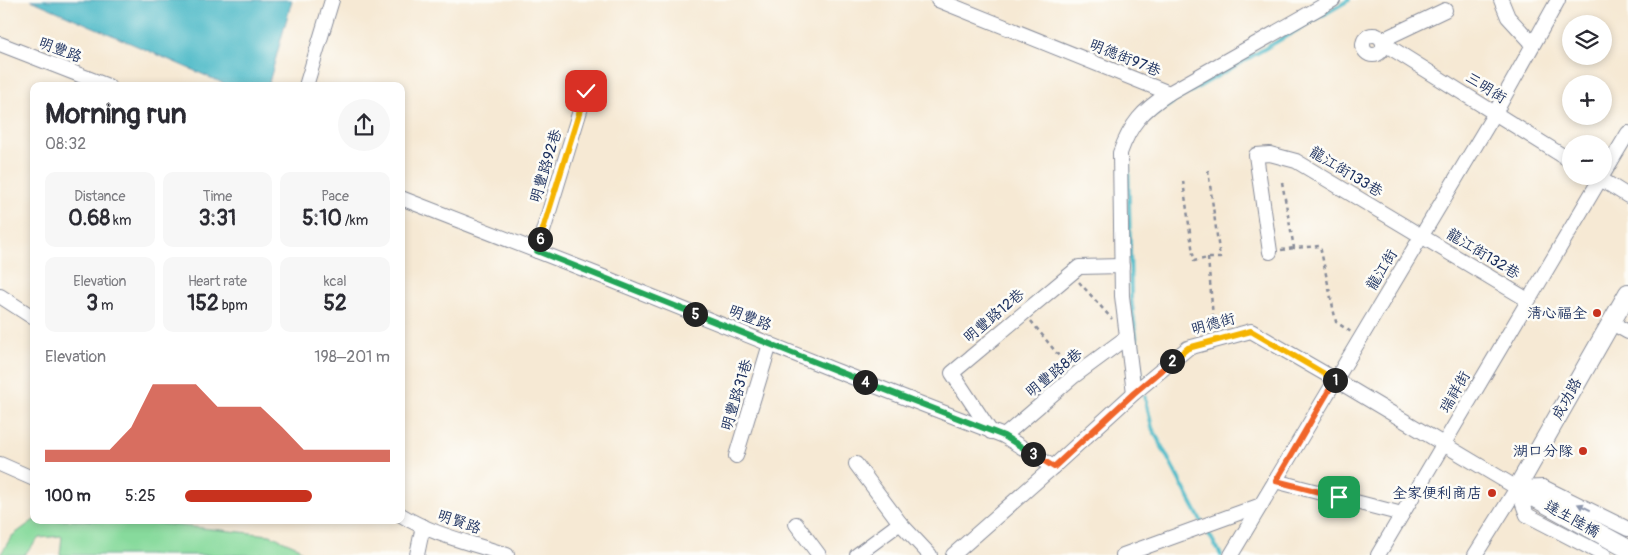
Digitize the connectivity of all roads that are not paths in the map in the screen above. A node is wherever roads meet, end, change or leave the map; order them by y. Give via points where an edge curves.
1 (332, 0) edge
2 (940, 0) edge
3 (1332, 0) edge
4 (1501, 0) edge
5 (1558, 0) edge
6 (1446, 10) dead end
7 (0, 44) edge
8 (1533, 44) junction
9 (98, 82) edge
10 (307, 82) edge
11 (586, 91) dead end
12 (1169, 93) junction
13 (1494, 113) junction
14 (1628, 133) edge
15 (1562, 155) edge
16 (1612, 158) edge
17 (1595, 185) edge
18 (1612, 185) edge
19 (1628, 196) edge
20 (405, 200) edge
21 (1421, 236) junction
22 (537, 251) junction
23 (1270, 252) dead end
24 (1122, 266) junction
25 (1628, 293) edge
26 (0, 296) edge
27 (1528, 300) junction
28 (30, 315) edge
29 (1610, 322) junction
30 (1628, 332) edge
31 (1127, 337) junction
32 (770, 344) junction
33 (1336, 380) junction
34 (1134, 393) junction
35 (997, 434) junction
36 (1444, 444) junction
37 (736, 456) dead end
38 (0, 464) edge
39 (856, 464) dead end
40 (1054, 467) junction
41 (30, 477) edge
42 (1276, 481) junction
43 (1516, 488) junction
44 (1261, 505) junction
45 (1402, 514) junction
46 (405, 517) edge
47 (900, 523) junction
48 (796, 524) dead end
49 (423, 526) junction
50 (1628, 529) edge
51 (1628, 549) edge
52 (417, 555) edge
53 (507, 555) edge
54 (819, 555) edge
55 (857, 555) edge
56 (930, 555) edge
57 (953, 555) edge
58 (1122, 555) edge
59 (1231, 555) edge
60 (1378, 555) edge
61 (1475, 555) edge
62 (1604, 555) edge

1 - 10 street
2 - 12 street, 明德街97巷
3 - 12 street
4 - 8 street via 1508,17
5 - 8 street, 龍江街
6 - 13 street, 三明街 via 1383,42
7 - 9 street, 明豐路
8 - 13 street, 龍江街
11 - 22 street, 明豐路92巷
12 - 24 street, 明德街97巷 via 1149,106 1135,122 1120,153
13 - 15 street, 三明街
13 - 21 street, 龍江街
14 - 16 street, 瑞祥街
17 - 27 street, 瑞祥街
18 - 19 street
20 - 22 street, 明豐路
21 - 23 street, 龍江街133巷 via 1296,161 1270,154 1256,155
21 - 27 street, 龍江街132巷
21 - 33 street, 龍江街
22 - 32 street, 明豐路
24 - 31 street, 明德街97巷
24 - 35 street, 明豐路12巷 via 1079,267 952,373
25 - 29 main road, 成功路
26 - 28 street
27 - 36 street, 瑞祥街
29 - 30 street
29 - 43 main road, 成功路
31 - 34 street, 明德街97巷
31 - 35 street, 明豐路8巷
32 - 35 street, 明豐路
32 - 37 street, 明豐路31巷
33 - 34 street, 明德街 via 1251,331 1188,348
33 - 36 street, 明德街
33 - 42 street, 龍江街
34 - 40 street, 明德街
35 - 40 street, 明豐路
36 - 43 street, 明德街
36 - 45 street, 瑞祥街
38 - 41 street
39 - 47 street
40 - 57 street, 明德街
42 - 44 street, 龍江街
42 - 45 street
50 -> 43 street via 1543,486
43 - 51 main road, 達生陸橋
43 - 61 street, 成功路
43 - 62 street via 1527,515
44 - 58 street
44 - 59 street, 龍江街
45 - 60 street, 瑞祥街
46 - 49 street, 明賢路
47 - 55 street
47 - 56 street
48 - 54 street
49 - 52 street
49 - 53 street, 明賢路

